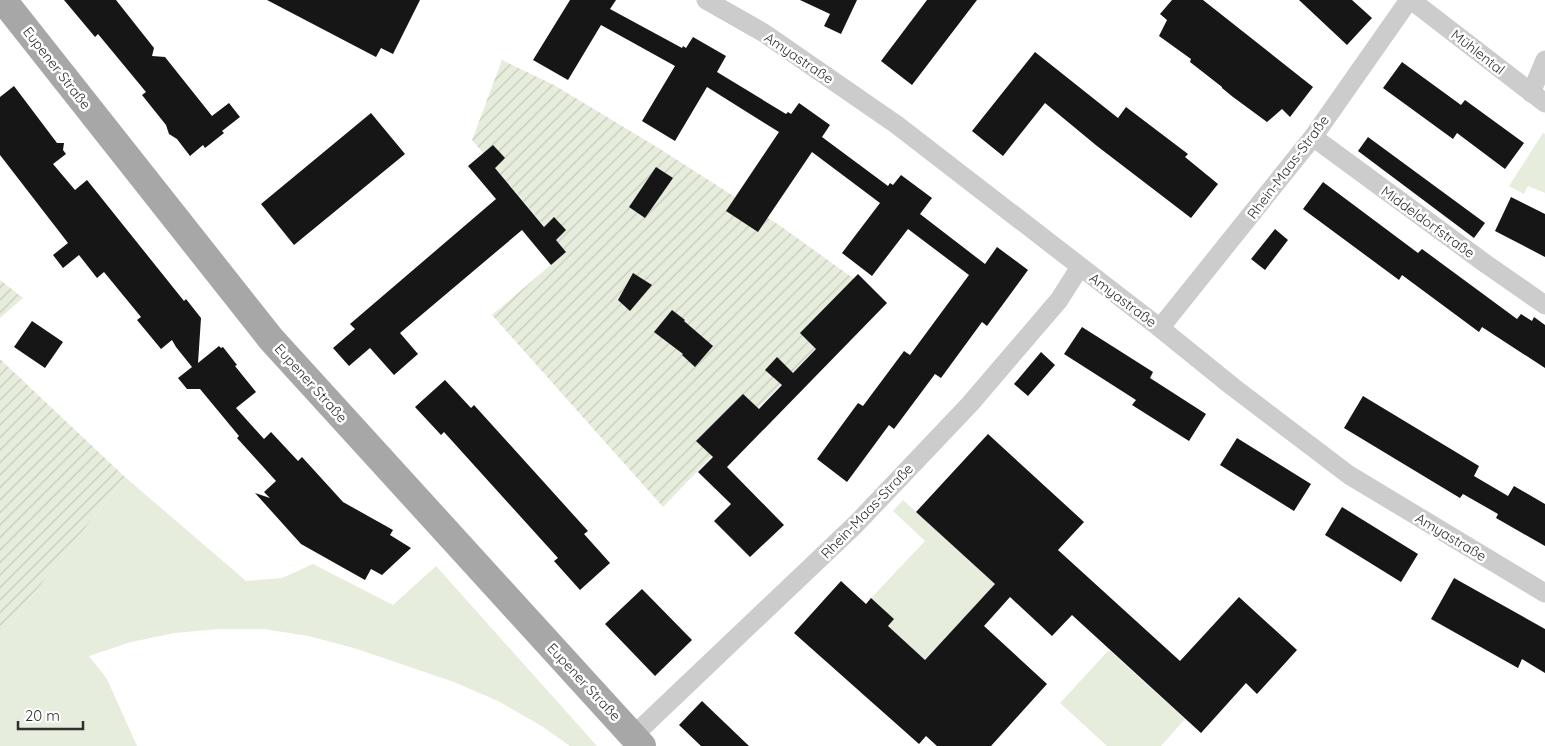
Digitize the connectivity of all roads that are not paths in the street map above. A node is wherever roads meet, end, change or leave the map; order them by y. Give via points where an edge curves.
1 (706, 0) edge
2 (1410, 0) edge
3 (7, 2) edge
4 (1545, 60) edge
5 (1538, 98) edge
6 (1313, 137) junction
7 (1080, 268) junction
8 (1545, 305) edge
9 (1160, 328) junction
10 (1545, 593) edge
11 (637, 741) edge

1 - 7 street, Amyastraße via 764,34 897,125
2 - 5 street, Mühlental
2 - 6 street, Rhein-Maas-Straße
3 - 11 main road, Eupener Straße via 271,339
4 - 5 street
6 - 8 street, Middeldorfstraße
6 - 9 street, Rhein-Maas-Straße
7 - 9 street, Amyastraße
7 - 11 street, Rhein-Maas-Straße via 1059,300 970,404 856,524 730,645
9 - 10 street, Amyastraße via 1233,388 1349,475

